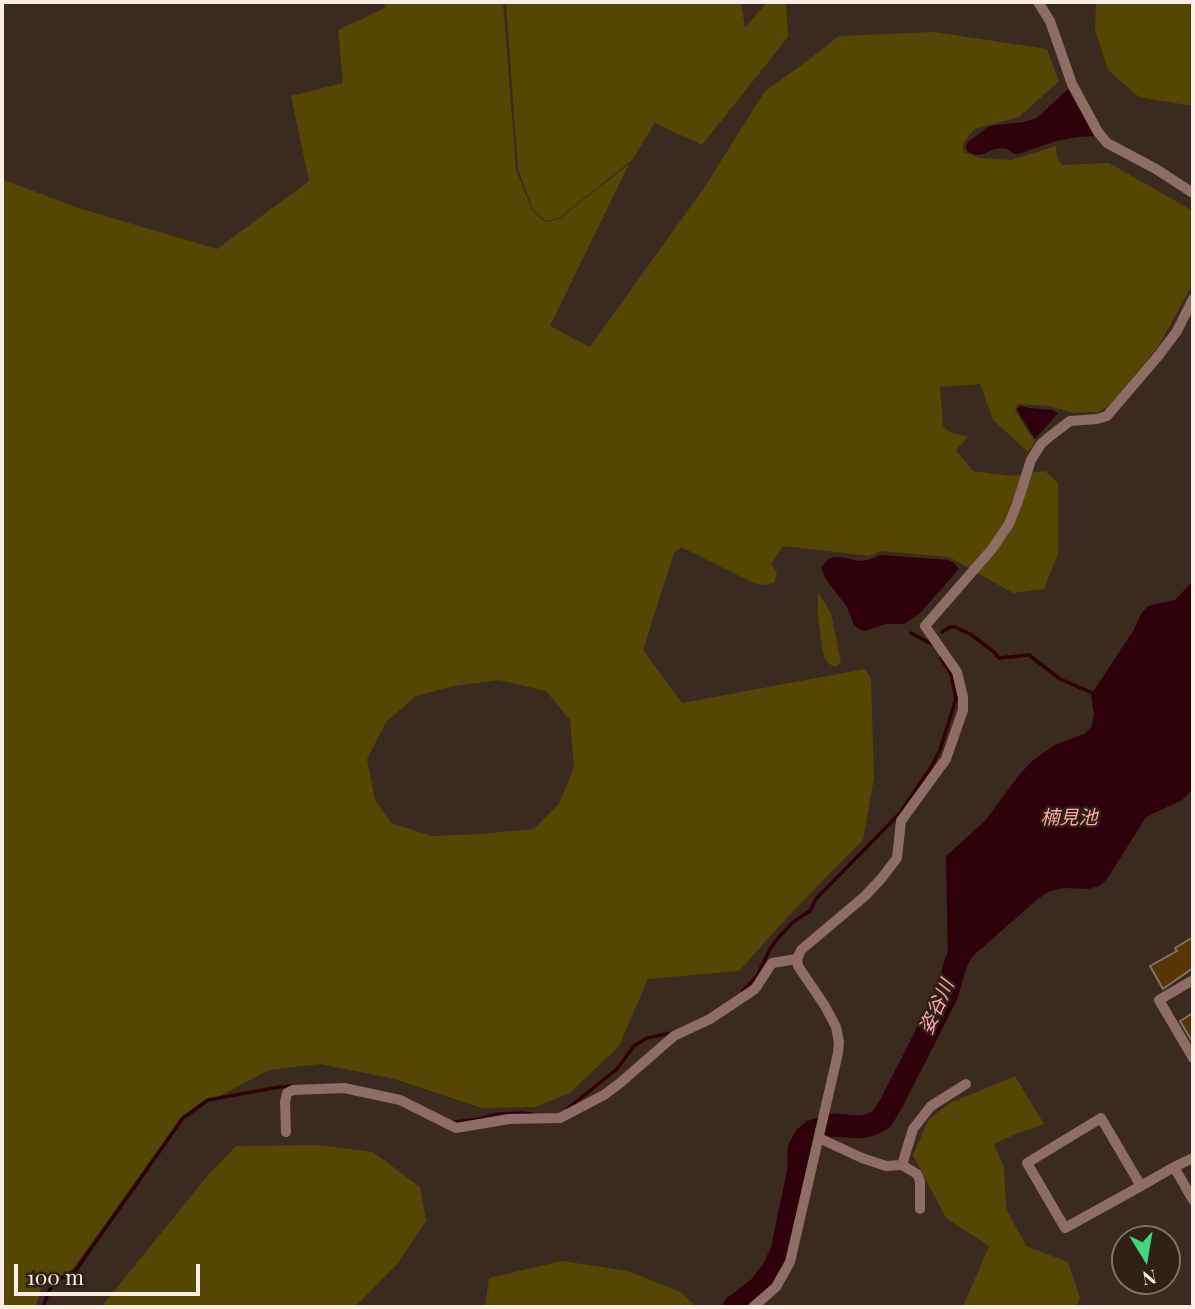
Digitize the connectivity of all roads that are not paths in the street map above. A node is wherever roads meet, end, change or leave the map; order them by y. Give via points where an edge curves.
1 (1038, 2) edge
2 (1193, 193) edge
3 (1193, 299) edge
4 (797, 959) junction
5 (1193, 980) edge
6 (1193, 1058) edge
7 (965, 1084) dead end
8 (286, 1132) dead end
9 (820, 1136) junction
10 (1193, 1158) edge
11 (902, 1165) junction
12 (1174, 1167) junction
13 (1141, 1186) junction
14 (1193, 1200) edge
15 (920, 1209) dead end
16 (753, 1307) edge

1 - 2 street via 1098,132 1107,143
3 - 4 street via 1177,331 1107,416 1070,421 1041,444 1009,524 925,626 957,672 963,697 946,759 901,821 897,858 881,880 801,950
4 - 8 street via 772,963 755,989 674,1036 604,1095 560,1118 509,1119 456,1128 400,1100 344,1088 293,1090 285,1102
4 - 9 street via 836,1027 839,1042
5 - 6 street via 1159,1000
7 - 11 street via 931,1106 913,1129
9 - 11 street via 862,1158 886,1166
9 - 16 street via 790,1262 776,1287
10 - 12 street
11 - 15 street via 920,1181
12 - 13 street
12 - 14 street
13 - 13 street via 1065,1228 1027,1163 1101,1118

